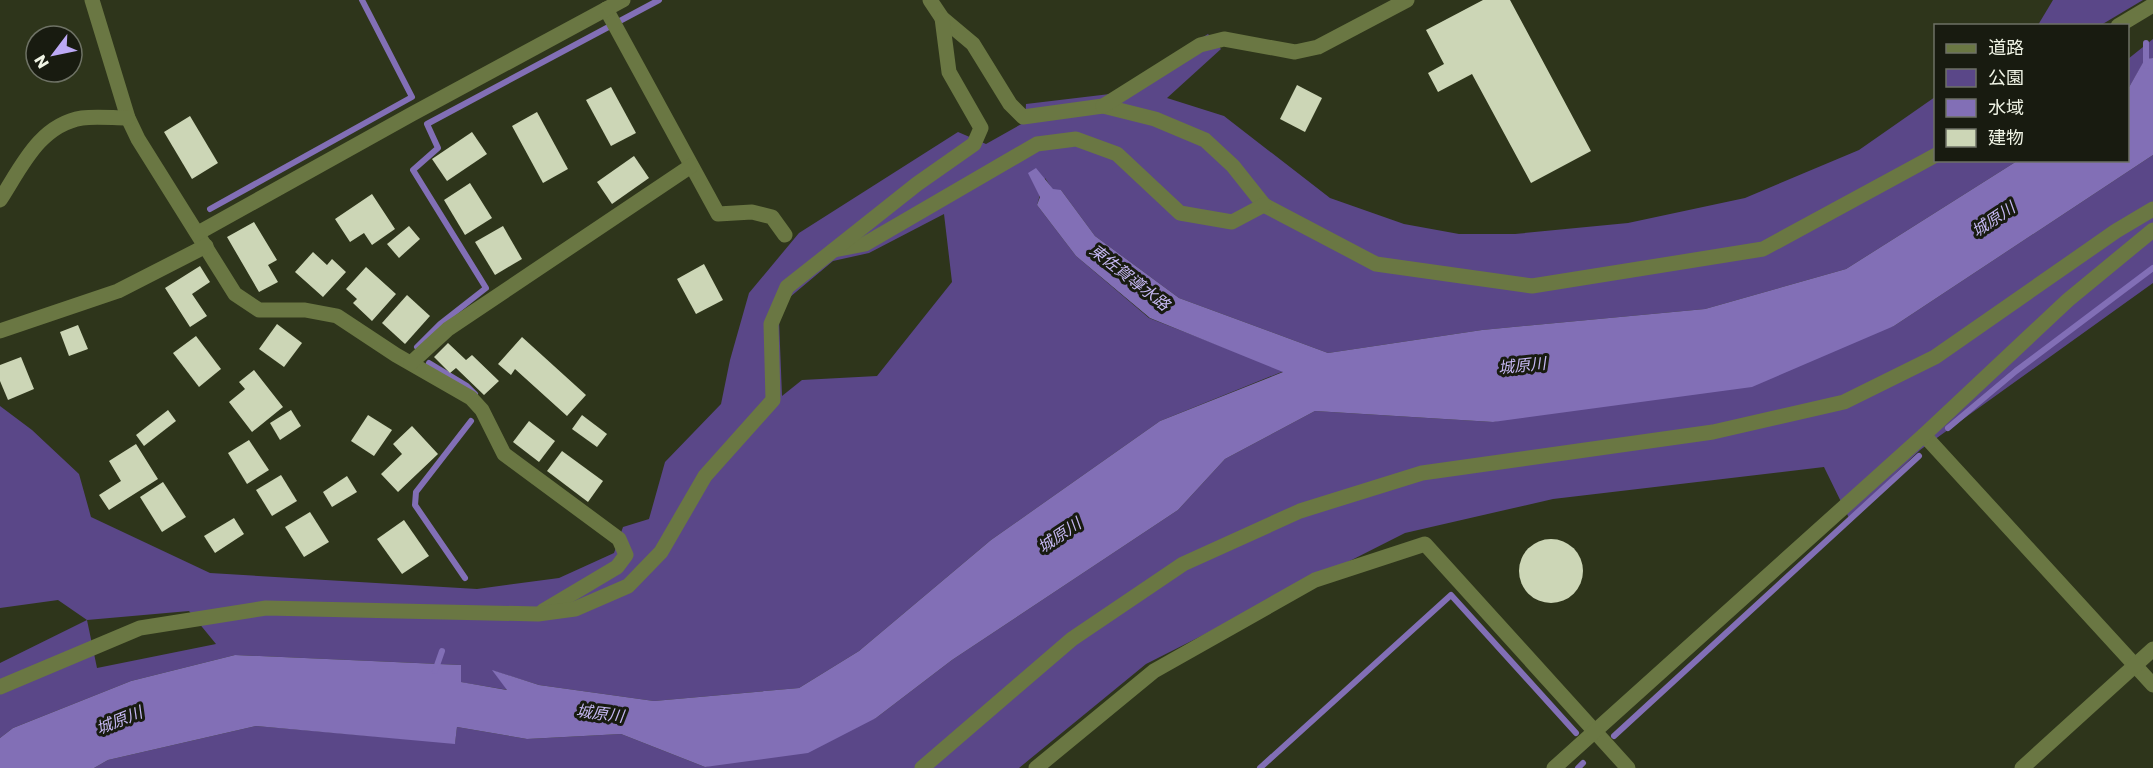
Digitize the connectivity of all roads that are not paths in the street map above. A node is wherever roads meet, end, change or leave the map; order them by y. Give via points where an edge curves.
1 (92, 0) edge
2 (623, 0) edge
3 (930, 0) edge
4 (1407, 0) edge
5 (2153, 5) edge
6 (606, 9) junction
7 (942, 18) junction
8 (2121, 24) edge
9 (1103, 106) junction
10 (128, 118) junction
11 (1934, 155) edge
12 (691, 166) junction
13 (0, 200) edge
14 (1264, 205) junction
15 (2153, 209) edge
16 (2153, 230) edge
17 (785, 235) dead end
18 (202, 239) junction
19 (830, 251) junction
20 (0, 331) edge
21 (411, 363) junction
22 (1924, 435) junction
23 (538, 614) junction
24 (2153, 649) edge
25 (2135, 666) junction
26 (2153, 685) edge
27 (0, 687) edge
28 (1594, 731) junction
29 (922, 768) edge
30 (1036, 768) edge
31 (1554, 768) edge
32 (1628, 768) edge
33 (2022, 768) edge

1 - 10 street
2 - 6 street
3 - 7 street
4 - 9 street via 1318,47 1295,52 1224,39 1200,45
5 - 8 street
6 - 12 street
6 - 18 street via 412,114
7 - 9 street via 973,44 1010,104 1023,117
7 - 19 street via 948,72 981,128 974,144
9 - 14 street via 1155,119 1205,140 1233,166
10 - 13 street via 82,118 61,124 37,142
10 - 18 street
11 - 14 street via 1764,249 1532,286 1376,264
12 - 17 street via 718,214 752,212 772,217
12 - 21 street via 448,329
14 - 19 street via 1232,222 1180,213 1117,154 1076,139 1037,144 866,244
15 - 29 street via 1935,357 1844,402 1713,432 1422,473 1300,511 1268,525 1184,564 1072,639
16 - 22 street via 2068,300
18 - 20 street via 118,291
18 - 21 street via 235,294 259,310 305,310 337,316
19 - 23 street via 787,288 771,324 774,400 705,477 661,552 628,585 575,609
21 - 23 street via 471,398 482,410 504,454 619,539 626,555 617,567
22 - 25 street
22 - 28 street
23 - 27 street via 266,608 140,628
24 - 25 street
25 - 26 street
25 - 33 street
28 - 30 street via 1425,544 1315,580 1154,671
28 - 31 street
28 - 32 street

